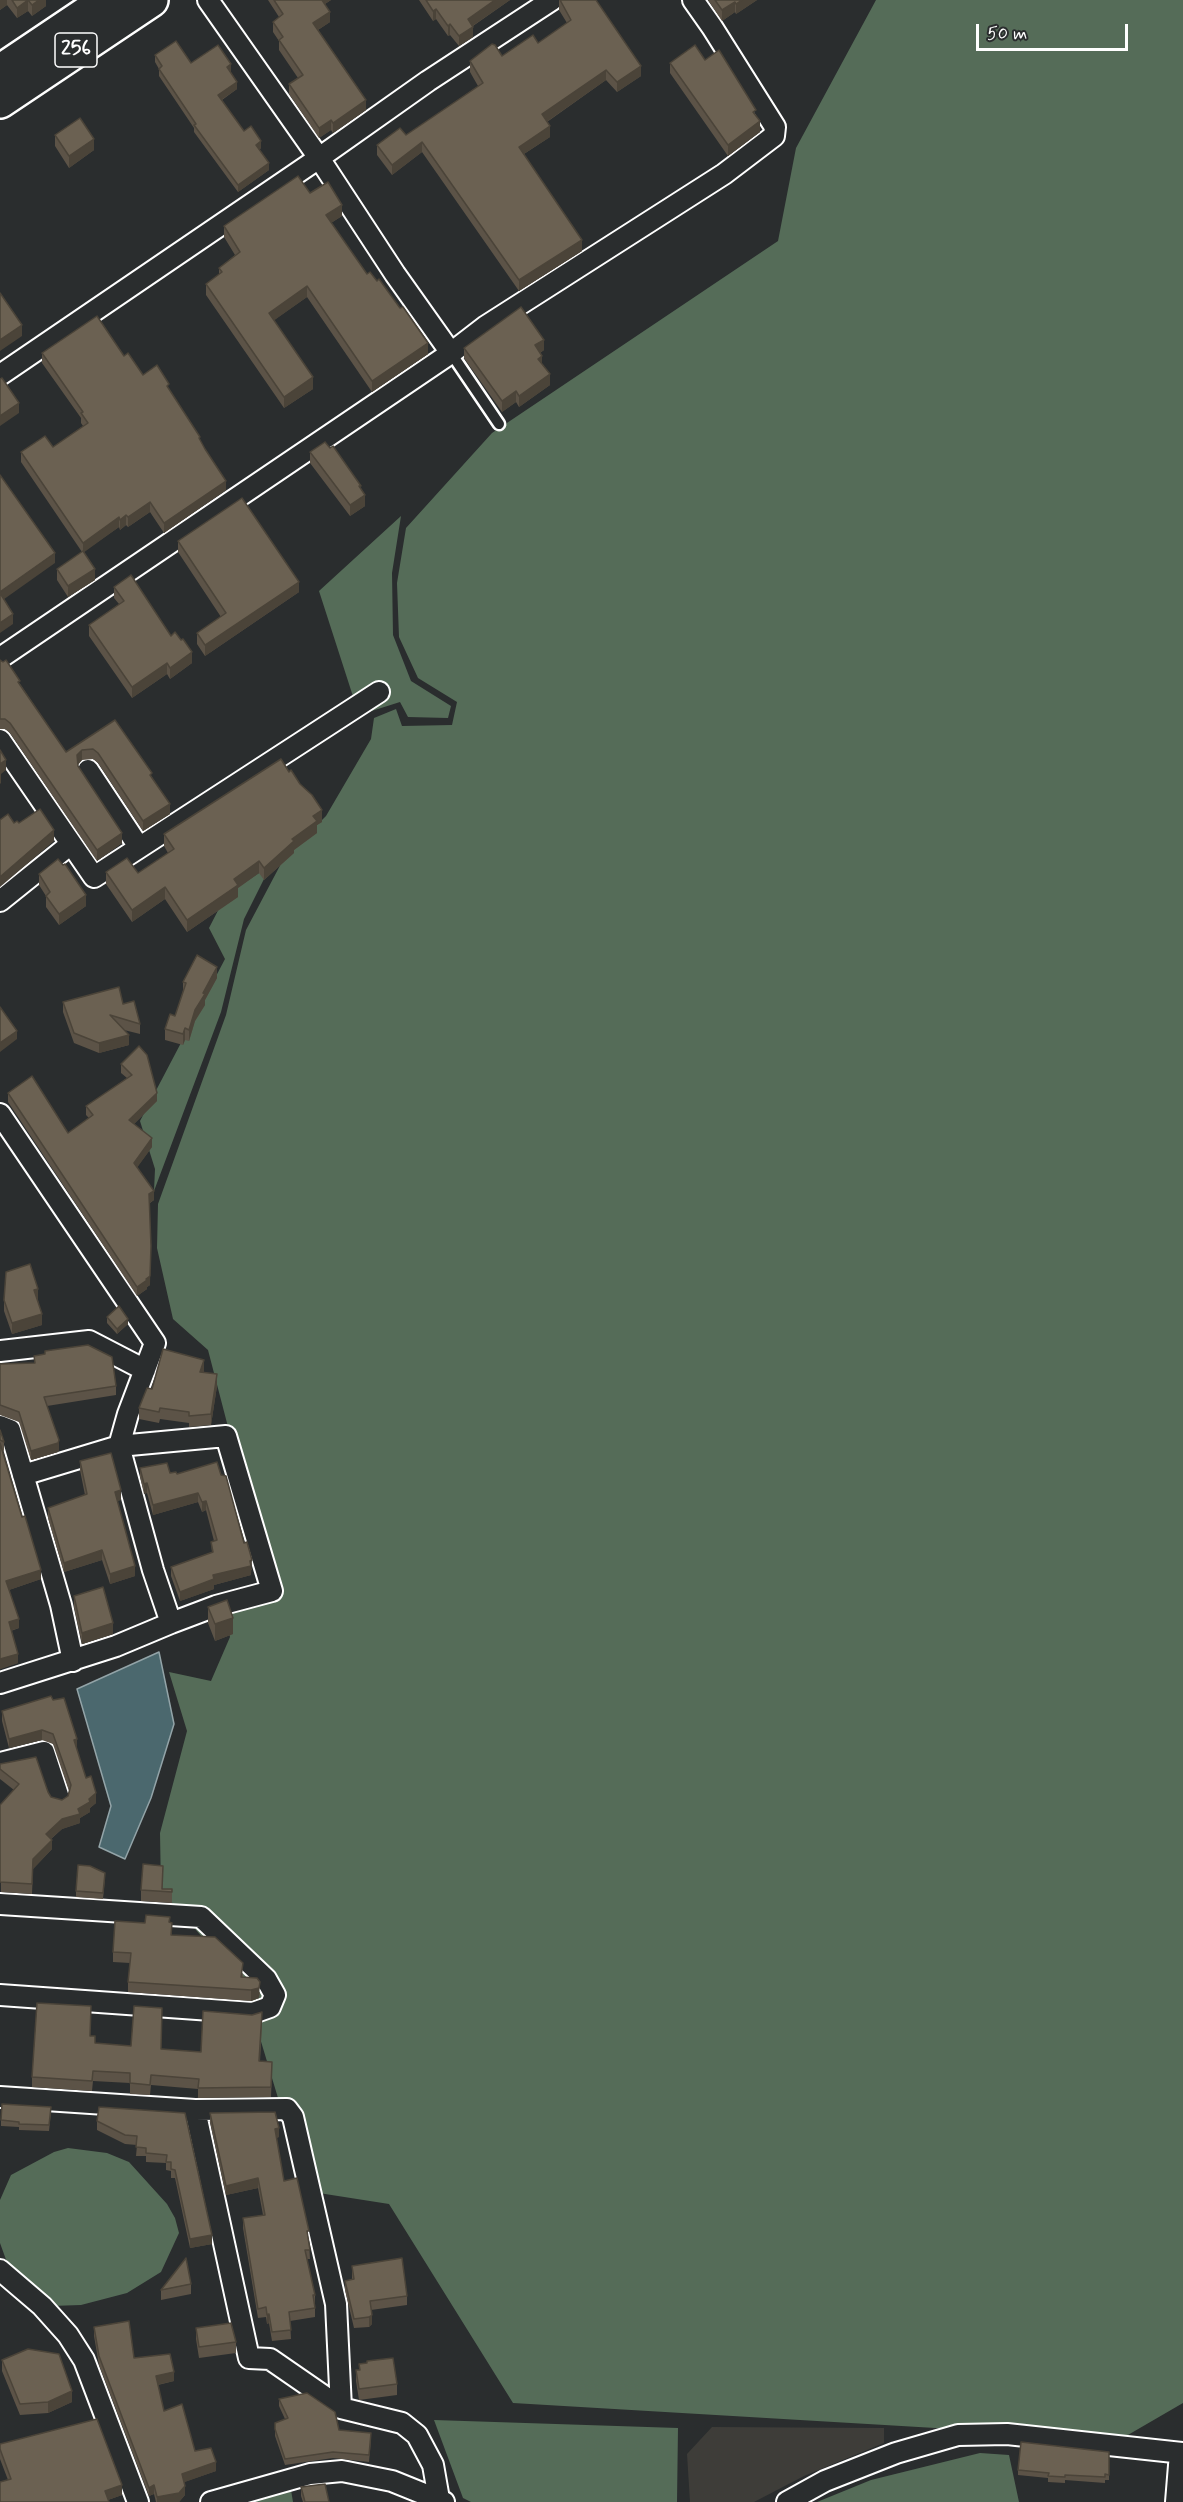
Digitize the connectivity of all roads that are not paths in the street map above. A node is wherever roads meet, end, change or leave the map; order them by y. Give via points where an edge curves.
1 (107, 0) edge
2 (151, 0) edge
3 (208, 0) edge
4 (552, 0) edge
5 (693, 0) edge
6 (0, 72) edge
7 (0, 101) edge
8 (319, 158) junction
9 (451, 353) junction
10 (0, 375) edge
11 (499, 424) dead end
12 (0, 658) edge
13 (379, 692) dead end
14 (0, 740) edge
15 (88, 770) dead end
16 (71, 844) junction
17 (139, 847) junction
18 (0, 901) edge
19 (0, 1114) edge
20 (0, 1351) edge
21 (145, 1370) junction
22 (0, 1426) edge
23 (119, 1446) junction
24 (23, 1475) junction
25 (171, 1623) junction
26 (73, 1661) junction
27 (0, 1683) edge
28 (0, 1763) edge
29 (59, 1797) edge
30 (0, 1904) edge
31 (0, 1995) edge
32 (0, 2097) edge
33 (195, 2110) junction
34 (0, 2270) edge
35 (341, 2408) junction
36 (1181, 2453) edge
37 (442, 2501) edge
38 (138, 2502) edge
39 (210, 2502) edge
40 (787, 2502) edge
41 (1176, 2502) edge

1 - 6 highway, 256
2 - 7 highway, 256
3 - 8 street
4 - 8 street
5 - 9 street via 775,127 774,136 724,174 486,326
8 - 9 street
8 - 10 street
9 - 11 lane
9 - 12 street
13 - 17 street
14 - 16 street
15 - 17 street
16 - 17 street via 94,877
16 - 18 street
19 - 21 street via 155,1343
20 - 21 street via 89,1341
21 - 23 street
22 - 24 street via 10,1430
23 - 24 street
23 - 25 street
23 - 25 street via 226,1436 272,1591
24 - 26 street
25 - 26 street
26 - 27 street
28 - 29 street via 44,1752
30 - 31 street via 201,1917 266,1979 275,1995 270,2007 253,2013
32 - 33 street
33 - 35 street via 249,2358 270,2359
33 - 35 street via 286,2109 293,2117 336,2304
34 - 38 street via 48,2313 84,2360
35 - 37 street via 402,2422 417,2435 433,2465
36 - 40 street via 1007,2434 958,2435 896,2453 835,2477
36 - 41 street
37 - 39 street via 392,2481 342,2471 310,2474

